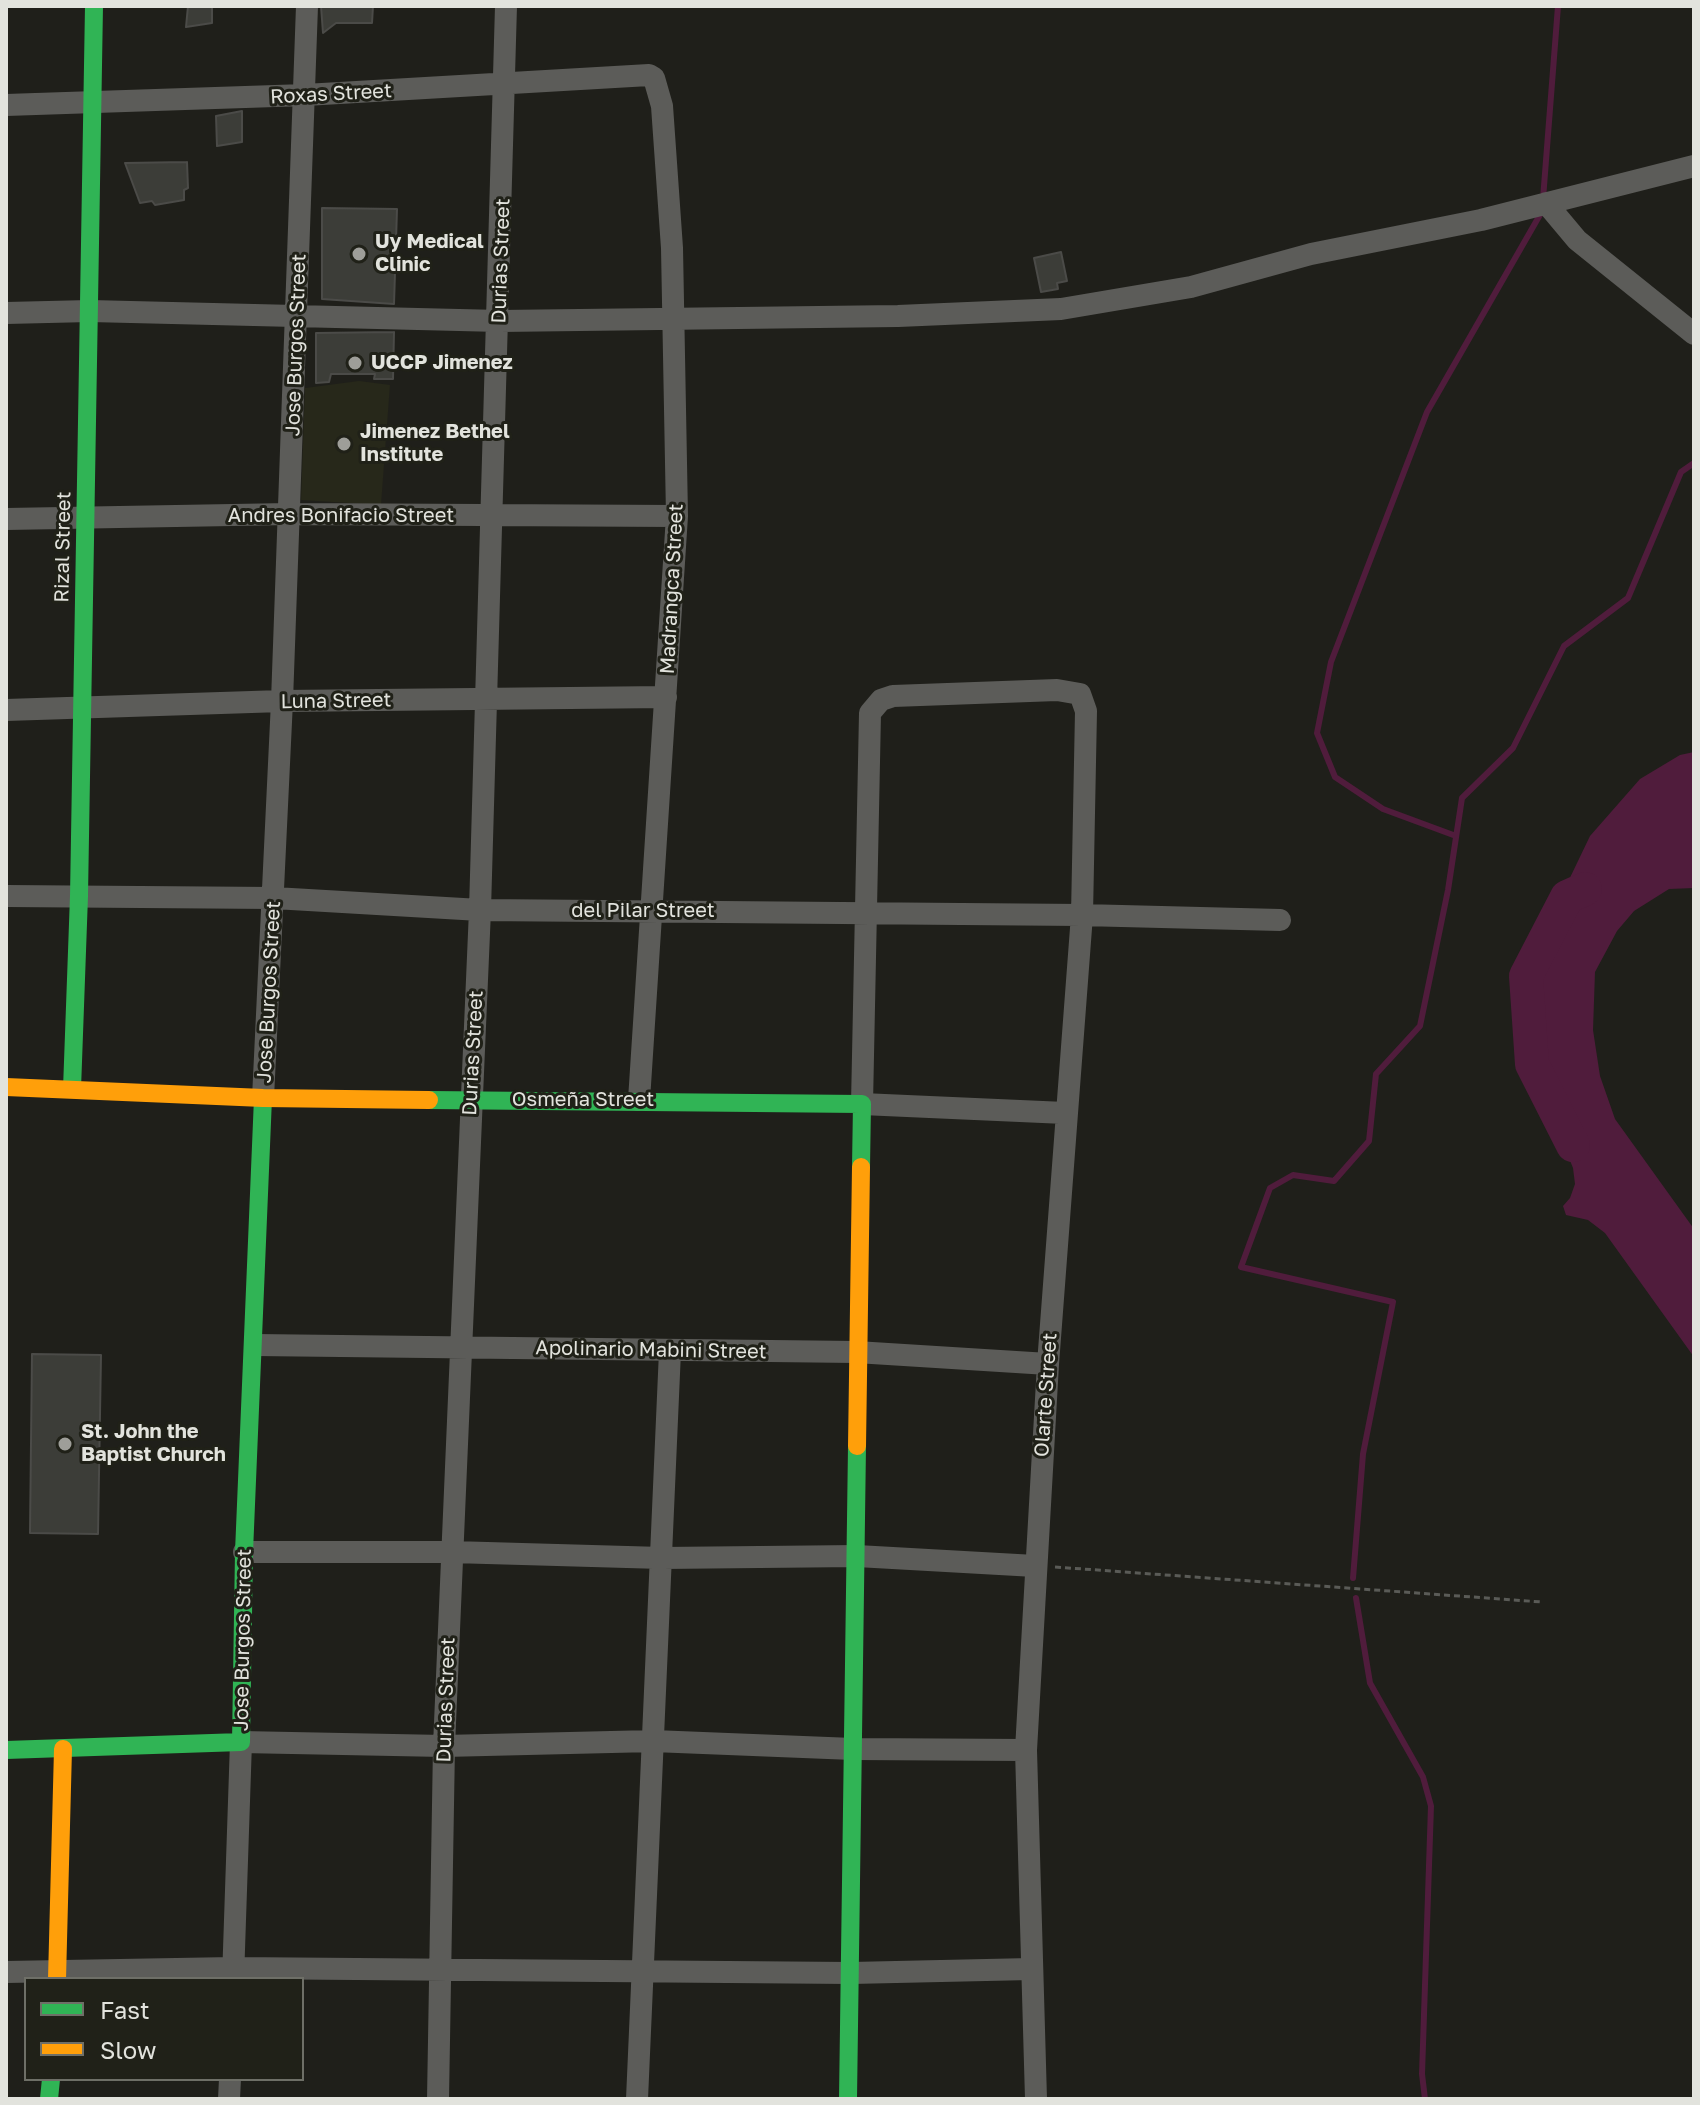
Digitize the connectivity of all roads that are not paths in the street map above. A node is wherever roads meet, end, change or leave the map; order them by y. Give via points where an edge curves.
1 (94, 6) edge
2 (307, 6) edge
3 (506, 6) edge
4 (654, 78) joint
5 (504, 84) junction
6 (305, 95) junction
7 (94, 103) junction
8 (6, 105) edge
9 (1694, 166) edge
10 (1546, 203) junction
11 (90, 311) junction
12 (6, 313) edge
13 (297, 315) junction
14 (675, 317) junction
15 (500, 321) junction
16 (1694, 334) edge
17 (289, 514) junction
18 (677, 516) junction
19 (493, 517) junction
20 (85, 518) junction
21 (6, 519) edge
22 (666, 697) junction
23 (488, 699) junction
24 (282, 701) junction
25 (82, 707) junction
26 (6, 710) edge
27 (6, 896) edge
28 (79, 896) junction
29 (274, 898) junction
30 (480, 910) junction
31 (649, 910) junction
32 (865, 914) junction
33 (1082, 915) junction
34 (1280, 920) dead end
35 (6, 1087) edge
36 (72, 1089) junction
37 (263, 1098) junction
38 (470, 1100) junction
39 (639, 1100) junction
40 (862, 1104) junction
41 (1065, 1113) junction
42 (255, 1345) junction
43 (462, 1347) junction
44 (670, 1351) junction
45 (856, 1352) junction
46 (1048, 1364) junction
47 (244, 1552) junction
48 (452, 1552) junction
49 (857, 1556) junction
50 (662, 1558) junction
51 (1035, 1566) junction
52 (653, 1741) junction
53 (241, 1742) junction
54 (444, 1746) junction
55 (63, 1749) junction
56 (853, 1749) junction
57 (6, 1750) edge
58 (1026, 1750) junction
59 (1031, 1969) junction
60 (442, 1970) junction
61 (645, 1971) junction
62 (6, 1972) edge
63 (851, 1973) junction
64 (233, 1974) edge
65 (58, 1975) edge
66 (438, 2099) edge
67 (637, 2099) edge
68 (848, 2099) edge
69 (1036, 2099) edge

1 - 7 street, Rizal Street
2 - 6 street, Jose Burgos Street
3 - 5 street, Durias Street
4 - 5 street, Roxas Street
4 - 14 street, Madrangca Street via 662,106
5 - 6 street, Roxas Street
5 - 15 street, Durias Street
6 - 7 street, Roxas Street
6 - 13 street, Jose Burgos Street
7 - 8 street, Roxas Street
7 - 11 street, Rizal Street
9 - 10 street
10 - 14 street via 1311,254 1191,287 1061,309
10 - 16 street via 1577,240
11 - 12 street
11 - 13 street
11 - 20 street, Rizal Street
13 - 15 street
13 - 17 street, Jose Burgos Street
14 - 15 street
14 - 18 street, Madrangca Street
15 - 19 street, Durias Street
17 - 19 street, Andres Bonifacio Street
17 - 20 street, Andres Bonifacio Street
17 - 24 street, Jose Burgos Street
18 - 19 street, Andres Bonifacio Street
18 - 22 street, Madrangca Street
19 - 23 street, Durias Street
20 - 21 street, Andres Bonifacio Street
20 - 25 street, Rizal Street
22 - 23 street, Luna Street
22 - 31 street, Madrangca Street
23 - 24 street, Luna Street
23 - 30 street, Durias Street
24 - 25 street, Luna Street
24 - 29 street, Jose Burgos Street
25 - 26 street, Luna Street
25 - 28 street, Rizal Street
27 - 28 street, del Pilar Street
28 - 29 street, del Pilar Street
28 - 36 street, Rizal Street
29 - 30 street, del Pilar Street
29 - 37 street, Jose Burgos Street
30 - 31 street, del Pilar Street
30 - 38 street, Durias Street
31 - 32 street, del Pilar Street
31 - 39 street, Madrangca Street
32 - 33 street, del Pilar Street
32 - 33 street, Olarte Street via 866,789 874,707 893,696 1057,690 1080,694 1086,711
32 - 40 street
33 - 34 street, del Pilar Street
33 - 41 street, Olarte Street
35 - 36 street, Osmeña Street
36 - 37 street, Osmeña Street
37 - 38 street, Osmeña Street
37 - 42 street, Jose Burgos Street
38 - 39 street, Osmeña Street
38 - 43 street, Durias Street
39 - 40 street, Osmeña Street
40 - 41 street, Osmeña Street
40 - 45 street
41 - 46 street, Olarte Street
42 - 43 street, Apolinario Mabini Street
42 - 47 street, Jose Burgos Street
43 - 44 street, Apolinario Mabini Street
43 - 48 street, Durias Street
44 - 45 street, Apolinario Mabini Street
44 - 50 street
45 - 46 street, Apolinario Mabini Street
45 - 49 street
46 - 51 street, Olarte Street
47 - 48 street
47 - 53 street, Jose Burgos Street
48 - 50 street
48 - 54 street, Durias Street
49 - 50 street
49 - 51 street
49 - 56 street
50 - 52 street
51 - 58 street, Olarte Street
52 - 54 street
52 - 56 street
52 - 61 street
53 - 54 street
53 - 55 street
53 - 64 street, Jose Burgos Street
54 - 60 street, Durias Street
55 - 57 street
55 - 65 street
56 - 58 street
56 - 63 street
58 - 59 street, Olarte Street
59 - 63 street
59 - 69 street, Olarte Street
60 - 61 street
60 - 64 street
60 - 66 street, Durias Street
61 - 63 street
61 - 67 street
62 - 65 street
63 - 68 street
64 - 65 street

